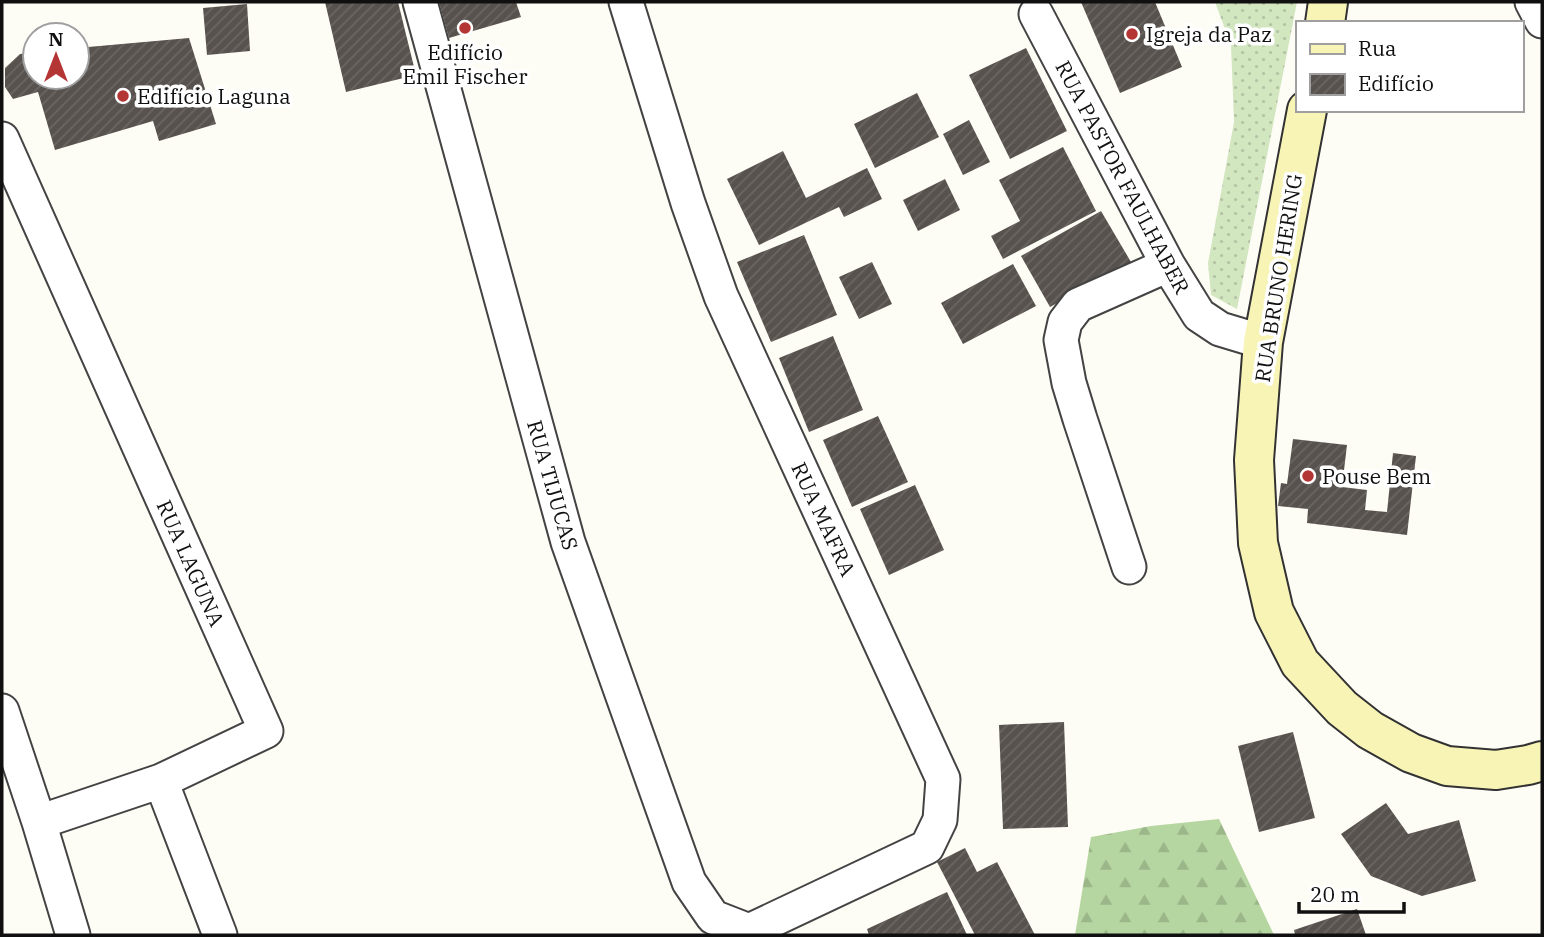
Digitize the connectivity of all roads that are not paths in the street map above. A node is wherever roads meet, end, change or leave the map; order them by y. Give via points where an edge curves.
1 (419, 2) edge
2 (626, 2) edge
3 (1328, 2) edge
4 (1532, 2) edge
5 (1036, 14) dead end
6 (1325, 21) edge
7 (1542, 21) edge
8 (1307, 112) edge
9 (2, 139) edge
10 (1168, 265) junction
11 (1263, 342) junction
12 (1129, 567) dead end
13 (2, 711) edge
14 (1542, 761) edge
15 (161, 781) junction
16 (39, 822) junction
17 (749, 932) joint
18 (73, 935) edge
19 (220, 935) edge

1 - 17 street, RUA TIJUCAS via 568,542 684,869 712,917
2 - 17 street, RUA MAFRA via 721,296 943,779 940,820 927,847
3 - 6 street
4 - 7 street
5 - 10 street, RUA PASTOR FAULHABER
8 - 11 street, RUA BRUNO HERING
9 - 15 street, RUA LAGUNA via 266,731
10 - 11 street, RUA PASTOR FAULHABER via 1199,315 1220,329
10 - 12 street via 1078,305 1065,322 1061,340 1069,383
11 - 14 street, RUA BRUNO HERING via 1254,460 1258,543 1274,612 1300,663 1342,708 1411,753 1447,766 1496,770
13 - 16 street
15 - 16 street
15 - 19 street
16 - 18 street

